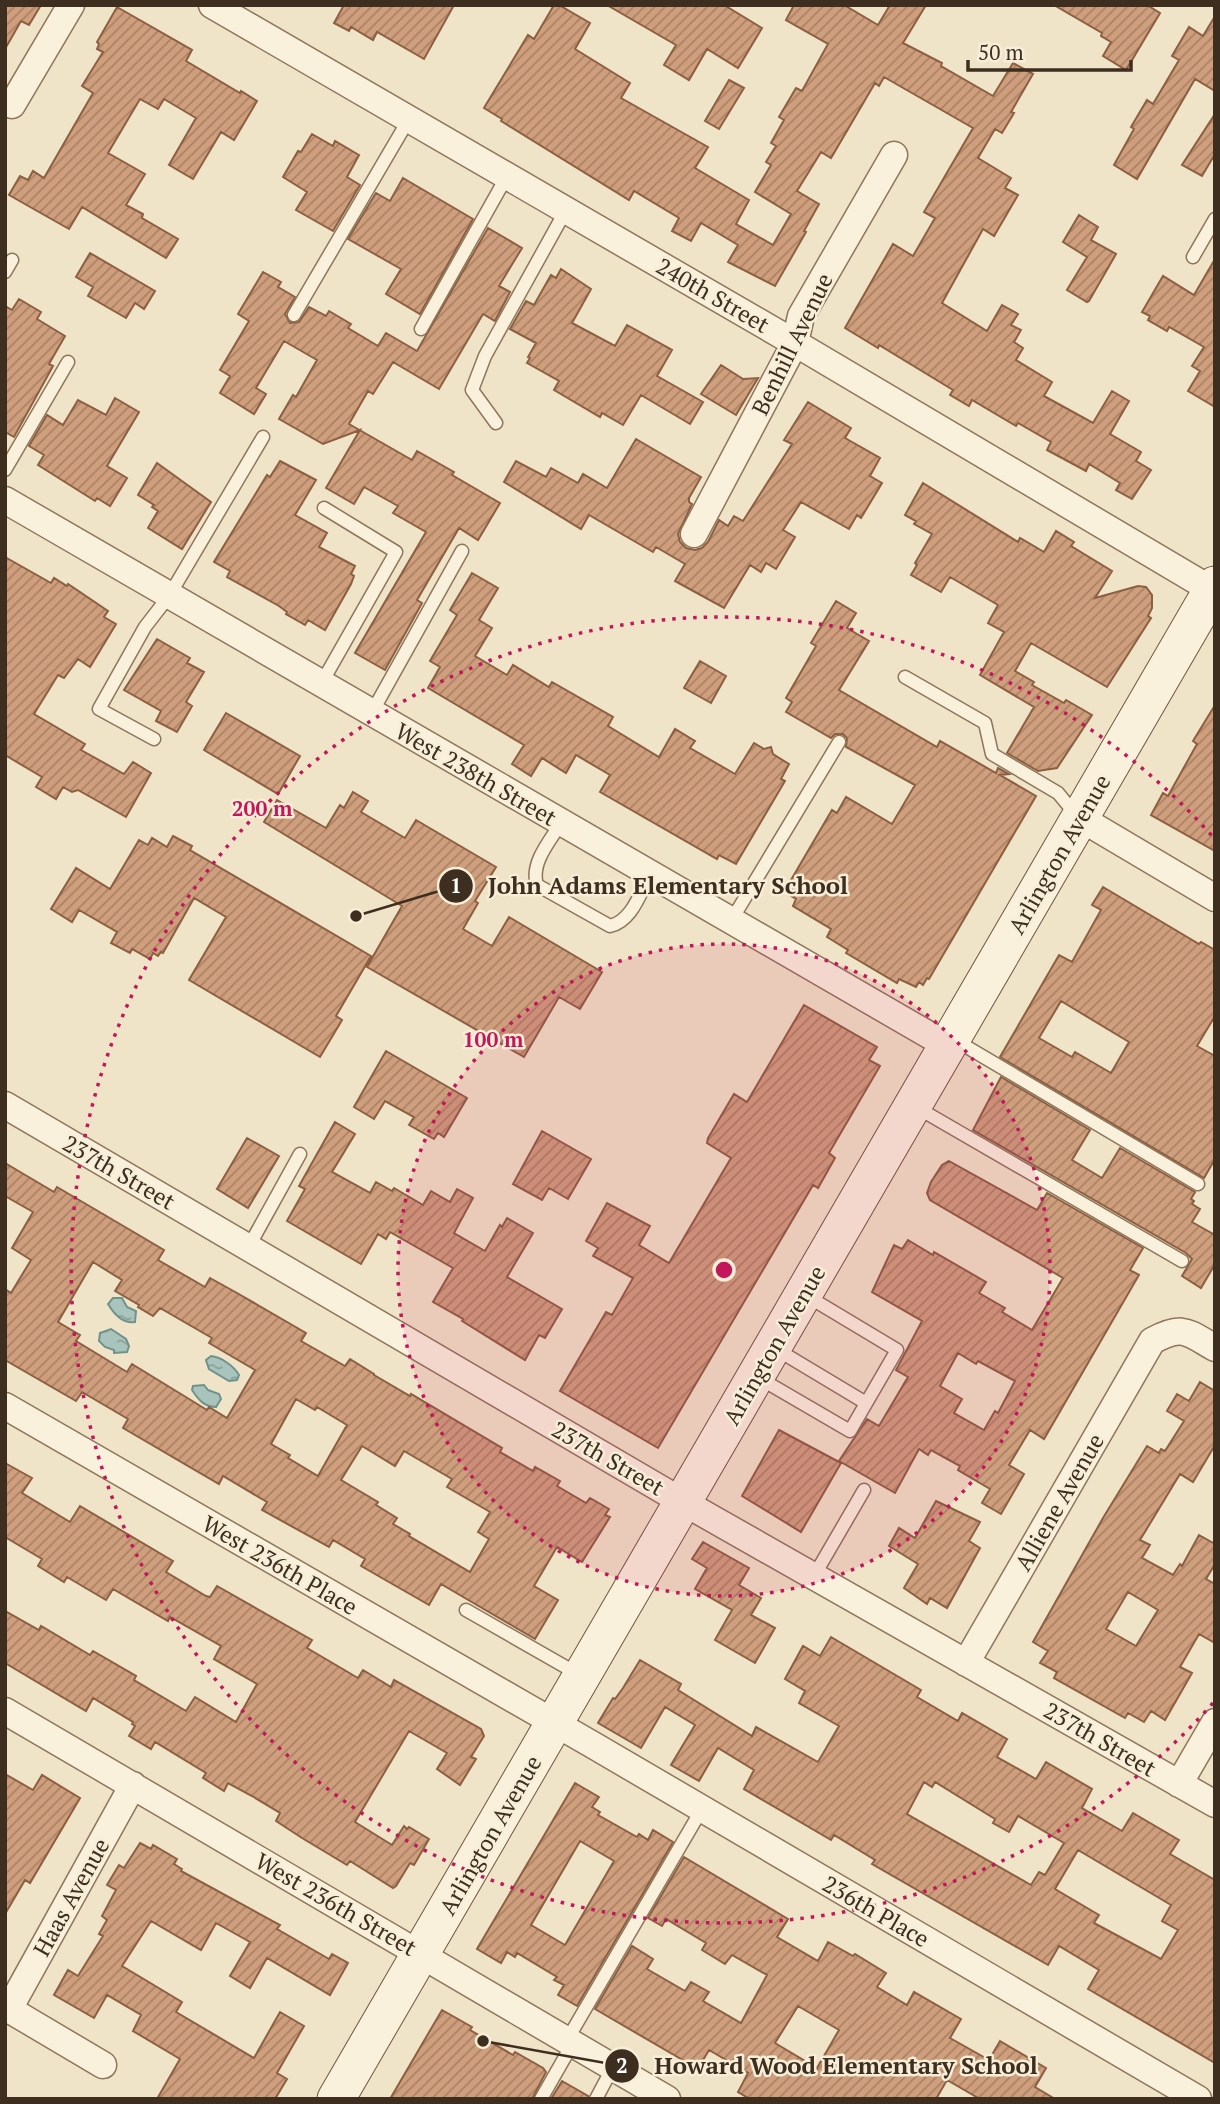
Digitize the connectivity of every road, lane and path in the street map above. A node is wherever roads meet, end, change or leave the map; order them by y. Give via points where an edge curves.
1 (71, 5) edge
2 (212, 5) edge
3 (12, 105) dead end
4 (409, 120) junction
5 (894, 155) dead end
6 (507, 176) junction
7 (566, 210) junction
8 (1215, 219) edge
9 (1193, 257) dead end
10 (294, 315) dead end
11 (421, 329) dead end
12 (795, 343) junction
13 (68, 362) dead end
14 (496, 424) dead end
15 (263, 437) dead end
16 (5, 470) edge
17 (5, 500) edge
18 (324, 508) dead end
19 (694, 534) dead end
20 (462, 551) dead end
21 (1213, 588) edge
22 (169, 596) junction
23 (905, 677) dead end
24 (321, 685) junction
25 (371, 714) junction
26 (154, 739) dead end
27 (839, 742) dead end
28 (1080, 818) junction
29 (561, 823) junction
30 (650, 875) junction
31 (1215, 898) edge
32 (731, 921) junction
33 (950, 1042) junction
34 (5, 1105) edge
35 (913, 1105) junction
36 (300, 1154) dead end
37 (1198, 1184) dead end
38 (248, 1248) junction
39 (1182, 1261) dead end
40 (803, 1294) junction
41 (1215, 1348) edge
42 (764, 1362) junction
43 (866, 1403) junction
44 (5, 1406) edge
45 (864, 1490) dead end
46 (683, 1502) junction
47 (814, 1576) junction
48 (466, 1609) dead end
49 (966, 1662) junction
50 (582, 1676) junction
51 (5, 1711) edge
52 (1215, 1722) edge
53 (555, 1723) junction
54 (1180, 1784) junction
55 (133, 1785) junction
56 (1215, 1804) edge
57 (702, 1809) junction
58 (421, 1954) junction
59 (7, 2008) edge
60 (570, 2042) junction
61 (103, 2065) dead end
62 (613, 2067) junction
63 (336, 2099) edge
64 (541, 2099) edge
65 (596, 2099) edge
66 (667, 2099) edge
67 (1198, 2099) edge

1 - 3 street
2 - 4 street, 240th Street
4 - 6 street, 240th Street
4 - 10 lane
5 - 12 street, Benhill Avenue via 801,316
6 - 7 street, 240th Street
6 - 11 lane
7 - 12 street, 240th Street
7 - 14 lane via 485,356 472,390
8 - 9 lane
12 - 19 street, Benhill Avenue
12 - 21 street, 240th Street
13 - 16 lane
15 - 22 lane
17 - 22 street, West 238th Street
18 - 24 lane via 396,552
20 - 25 lane
21 - 28 main road, Arlington Avenue
22 - 24 street, West 238th Street
22 - 26 lane via 145,627 99,709
23 - 28 lane via 985,723 992,754 1058,793
24 - 25 street, West 238th Street
25 - 29 street, West 238th Street
27 - 32 lane
28 - 31 street
28 - 33 main road, Arlington Avenue
29 - 30 street, West 238th Street
29 - 30 lane via 536,864 537,885 610,926 627,916
30 - 32 street, West 238th Street
32 - 33 street, West 238th Street
33 - 35 main road, Arlington Avenue
33 - 37 lane
34 - 38 street, 237th Street
35 - 39 lane
35 - 40 main road, Arlington Avenue
36 - 38 lane
38 - 46 street, 237th Street
40 - 42 main road, Arlington Avenue
40 - 43 lane via 897,1350
41 - 49 street, Alliene Avenue via 1185,1331 1169,1332 1152,1341
42 - 43 lane
42 - 43 lane via 850,1431
42 - 46 main road, Arlington Avenue
44 - 53 street, West 236th Place
45 - 47 lane
46 - 47 street, 237th Street
46 - 50 main road, Arlington Avenue
47 - 49 street, 237th Street
48 - 50 lane
49 - 54 street, 237th Street
50 - 53 main road, Arlington Avenue
51 - 55 street, West 236th Street
52 - 54 street
53 - 57 street, 236th Place
53 - 58 main road, Arlington Avenue
54 - 56 street, 237th Street
55 - 58 street, West 236th Street
55 - 59 street, Haas Avenue
57 - 60 lane
57 - 67 street, 236th Place
58 - 60 street, West 236th Street
58 - 63 main road, Arlington Avenue
59 - 61 street
60 - 62 street, West 236th Street
60 - 64 lane
62 - 65 lane
62 - 66 street, West 236th Street

